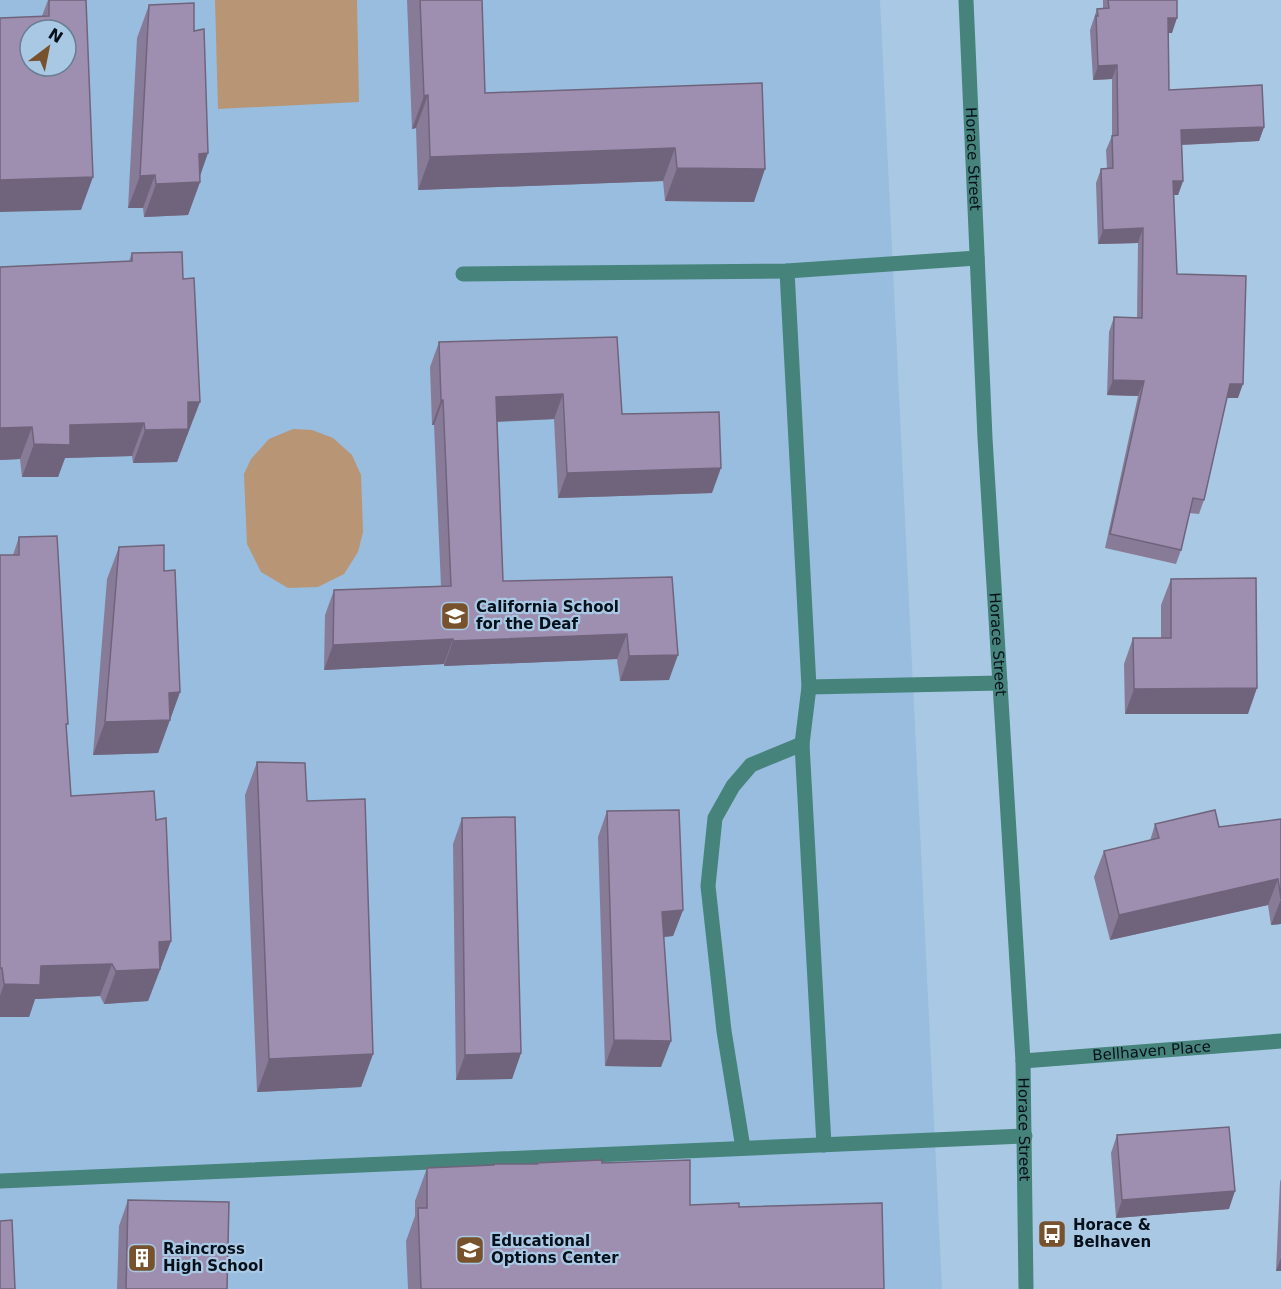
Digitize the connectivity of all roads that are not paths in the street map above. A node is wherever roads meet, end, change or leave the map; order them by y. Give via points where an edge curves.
1 (966, 0) edge
2 (977, 258) junction
3 (788, 271) junction
4 (463, 274) dead end
5 (1000, 682) junction
6 (809, 687) junction
7 (802, 744) junction
8 (1281, 1041) edge
9 (1023, 1061) junction
10 (1025, 1136) junction
11 (824, 1145) junction
12 (743, 1148) junction
13 (0, 1181) edge
14 (1026, 1289) edge

1 - 2 street, Horace Street
2 - 3 street
2 - 5 street, Horace Street
3 - 4 street
3 - 6 street
5 - 6 street
5 - 9 street, Horace Street
6 - 7 street
7 - 11 street
7 - 12 street via 751,765 733,786 715,818 708,886 724,1030
8 - 9 street, Bellhaven Place
9 - 10 street, Horace Street
10 - 11 street
10 - 14 street, Horace Street
11 - 12 street
12 - 13 street

